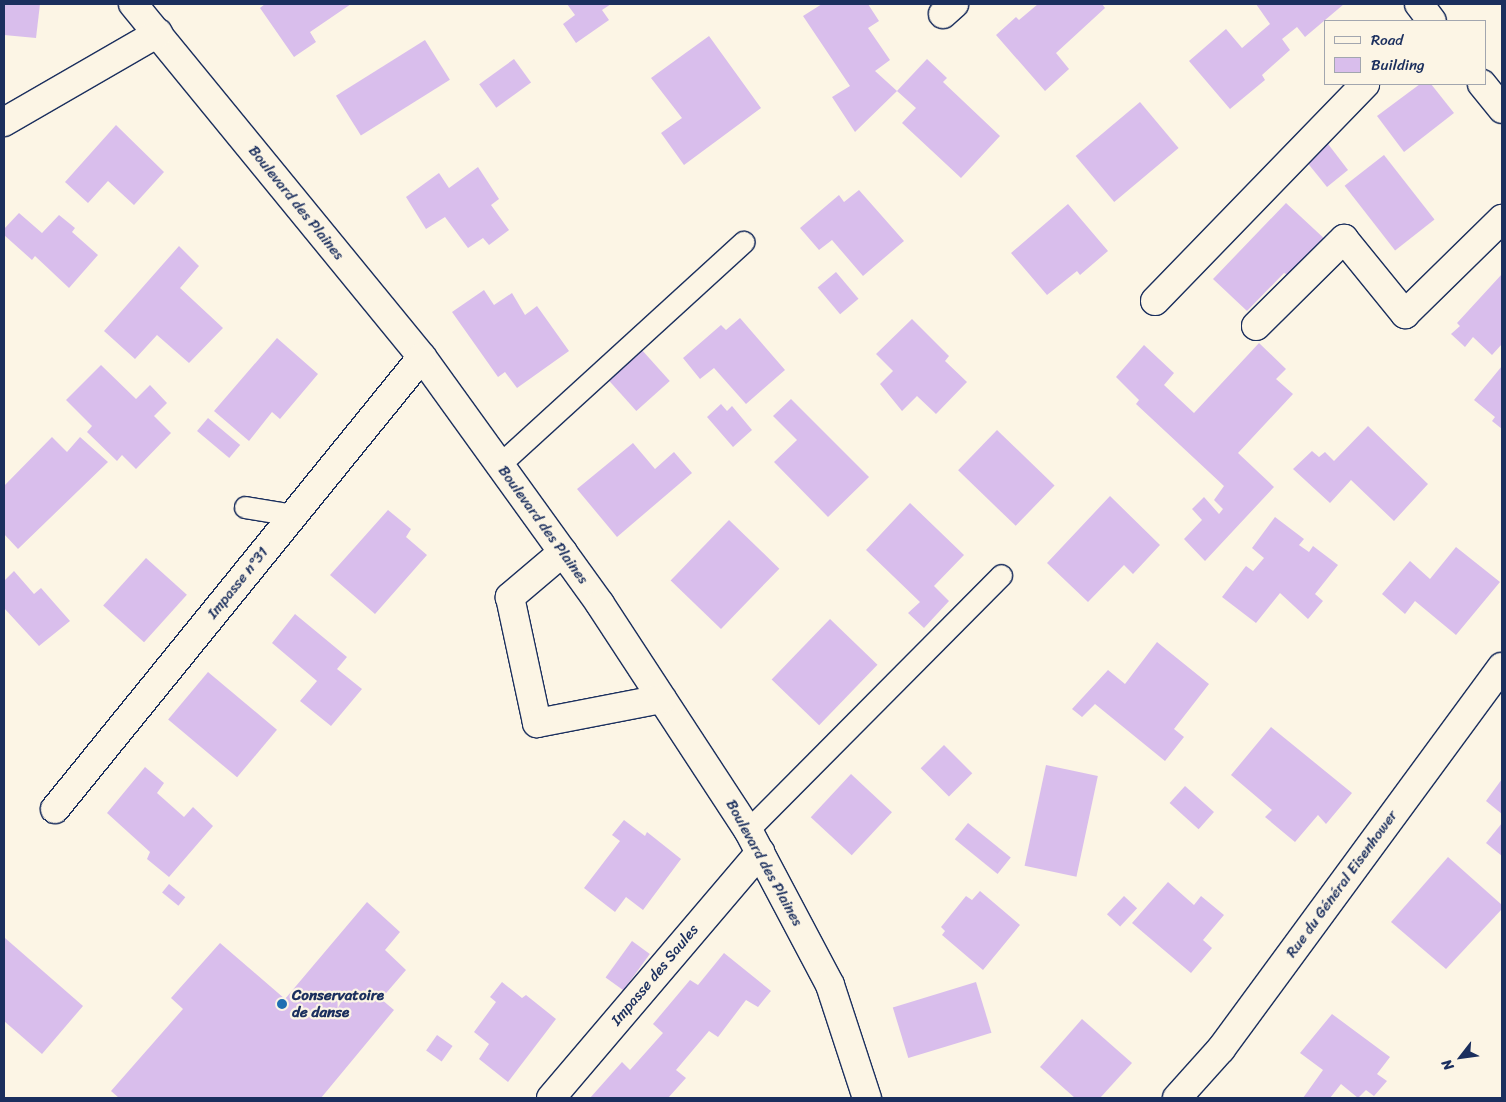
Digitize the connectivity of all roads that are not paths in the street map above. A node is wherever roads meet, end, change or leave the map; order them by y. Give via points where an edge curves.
1 (133, 4) edge
2 (158, 33) junction
3 (1364, 85) edge
4 (1483, 85) edge
5 (1502, 109) edge
6 (4, 122) edge
7 (1502, 219) edge
8 (743, 242) dead end
9 (1155, 301) dead end
10 (1256, 326) dead end
11 (422, 357) junction
12 (499, 465) junction
13 (245, 507) dead end
14 (294, 515) junction
15 (563, 552) junction
16 (1001, 575) dead end
17 (1502, 667) edge
18 (662, 699) junction
19 (55, 809) dead end
20 (754, 841) junction
21 (551, 1098) edge
22 (867, 1098) edge
23 (1177, 1098) edge

1 - 2 street, Boulevard des Plaines
2 - 6 street
2 - 11 street, Boulevard des Plaines
3 - 9 street
4 - 5 street
7 - 10 street via 1405,314 1344,239
8 - 12 lane
11 - 12 street, Boulevard des Plaines
11 - 14 street, Impasse n°31
12 - 15 street, Boulevard des Plaines
13 - 14 lane
14 - 19 street, Impasse n°31
15 - 18 street, Boulevard des Plaines
15 - 18 street via 510,597 537,723
16 - 20 lane
17 - 23 street, Rue du Général Eisenhower via 1221,1049
18 - 20 street, Boulevard des Plaines
20 - 21 street, Impasse des Saules
20 - 22 street, Boulevard des Plaines via 830,985

